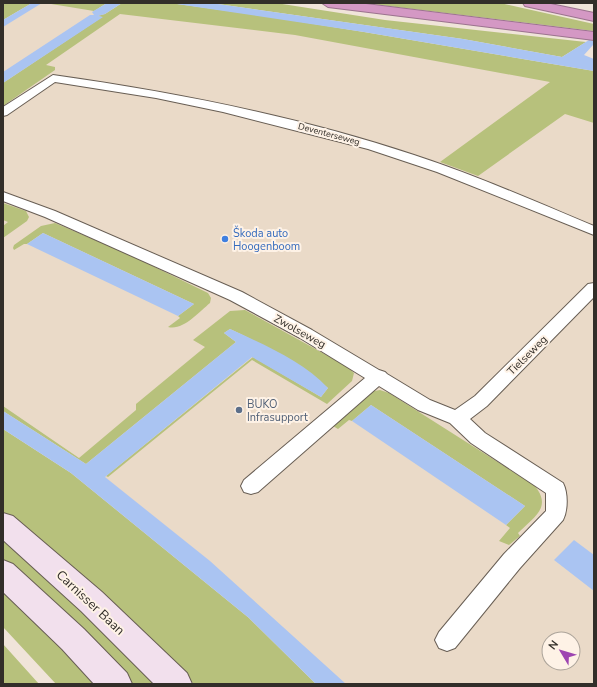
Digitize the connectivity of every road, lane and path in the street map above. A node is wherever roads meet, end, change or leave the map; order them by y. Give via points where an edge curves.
1 (328, 3) edge
2 (529, 3) edge
3 (562, 3) edge
4 (594, 10) edge
5 (594, 17) edge
6 (594, 36) edge
7 (3, 112) edge
8 (3, 196) edge
9 (594, 231) edge
10 (594, 288) edge
11 (379, 376) junction
12 (457, 418) junction
13 (251, 486) dead end
14 (3, 524) edge
15 (3, 573) edge
16 (446, 640) dead end
17 (116, 684) edge
18 (176, 684) edge

1 - 6 highway
2 - 5 highway
3 - 4 highway
7 - 9 street, Deventerseweg via 53,78 196,101 259,115 380,148 490,187
8 - 11 street, Zwolseweg via 236,296
10 - 12 street, Tielseweg via 481,401
11 - 12 street, Zwolseweg via 424,405
11 - 13 street
12 - 16 street, Zwolseweg via 478,438 556,489 556,514 512,561
14 - 18 main road, Carnisser Baan via 120,627
15 - 17 main road

